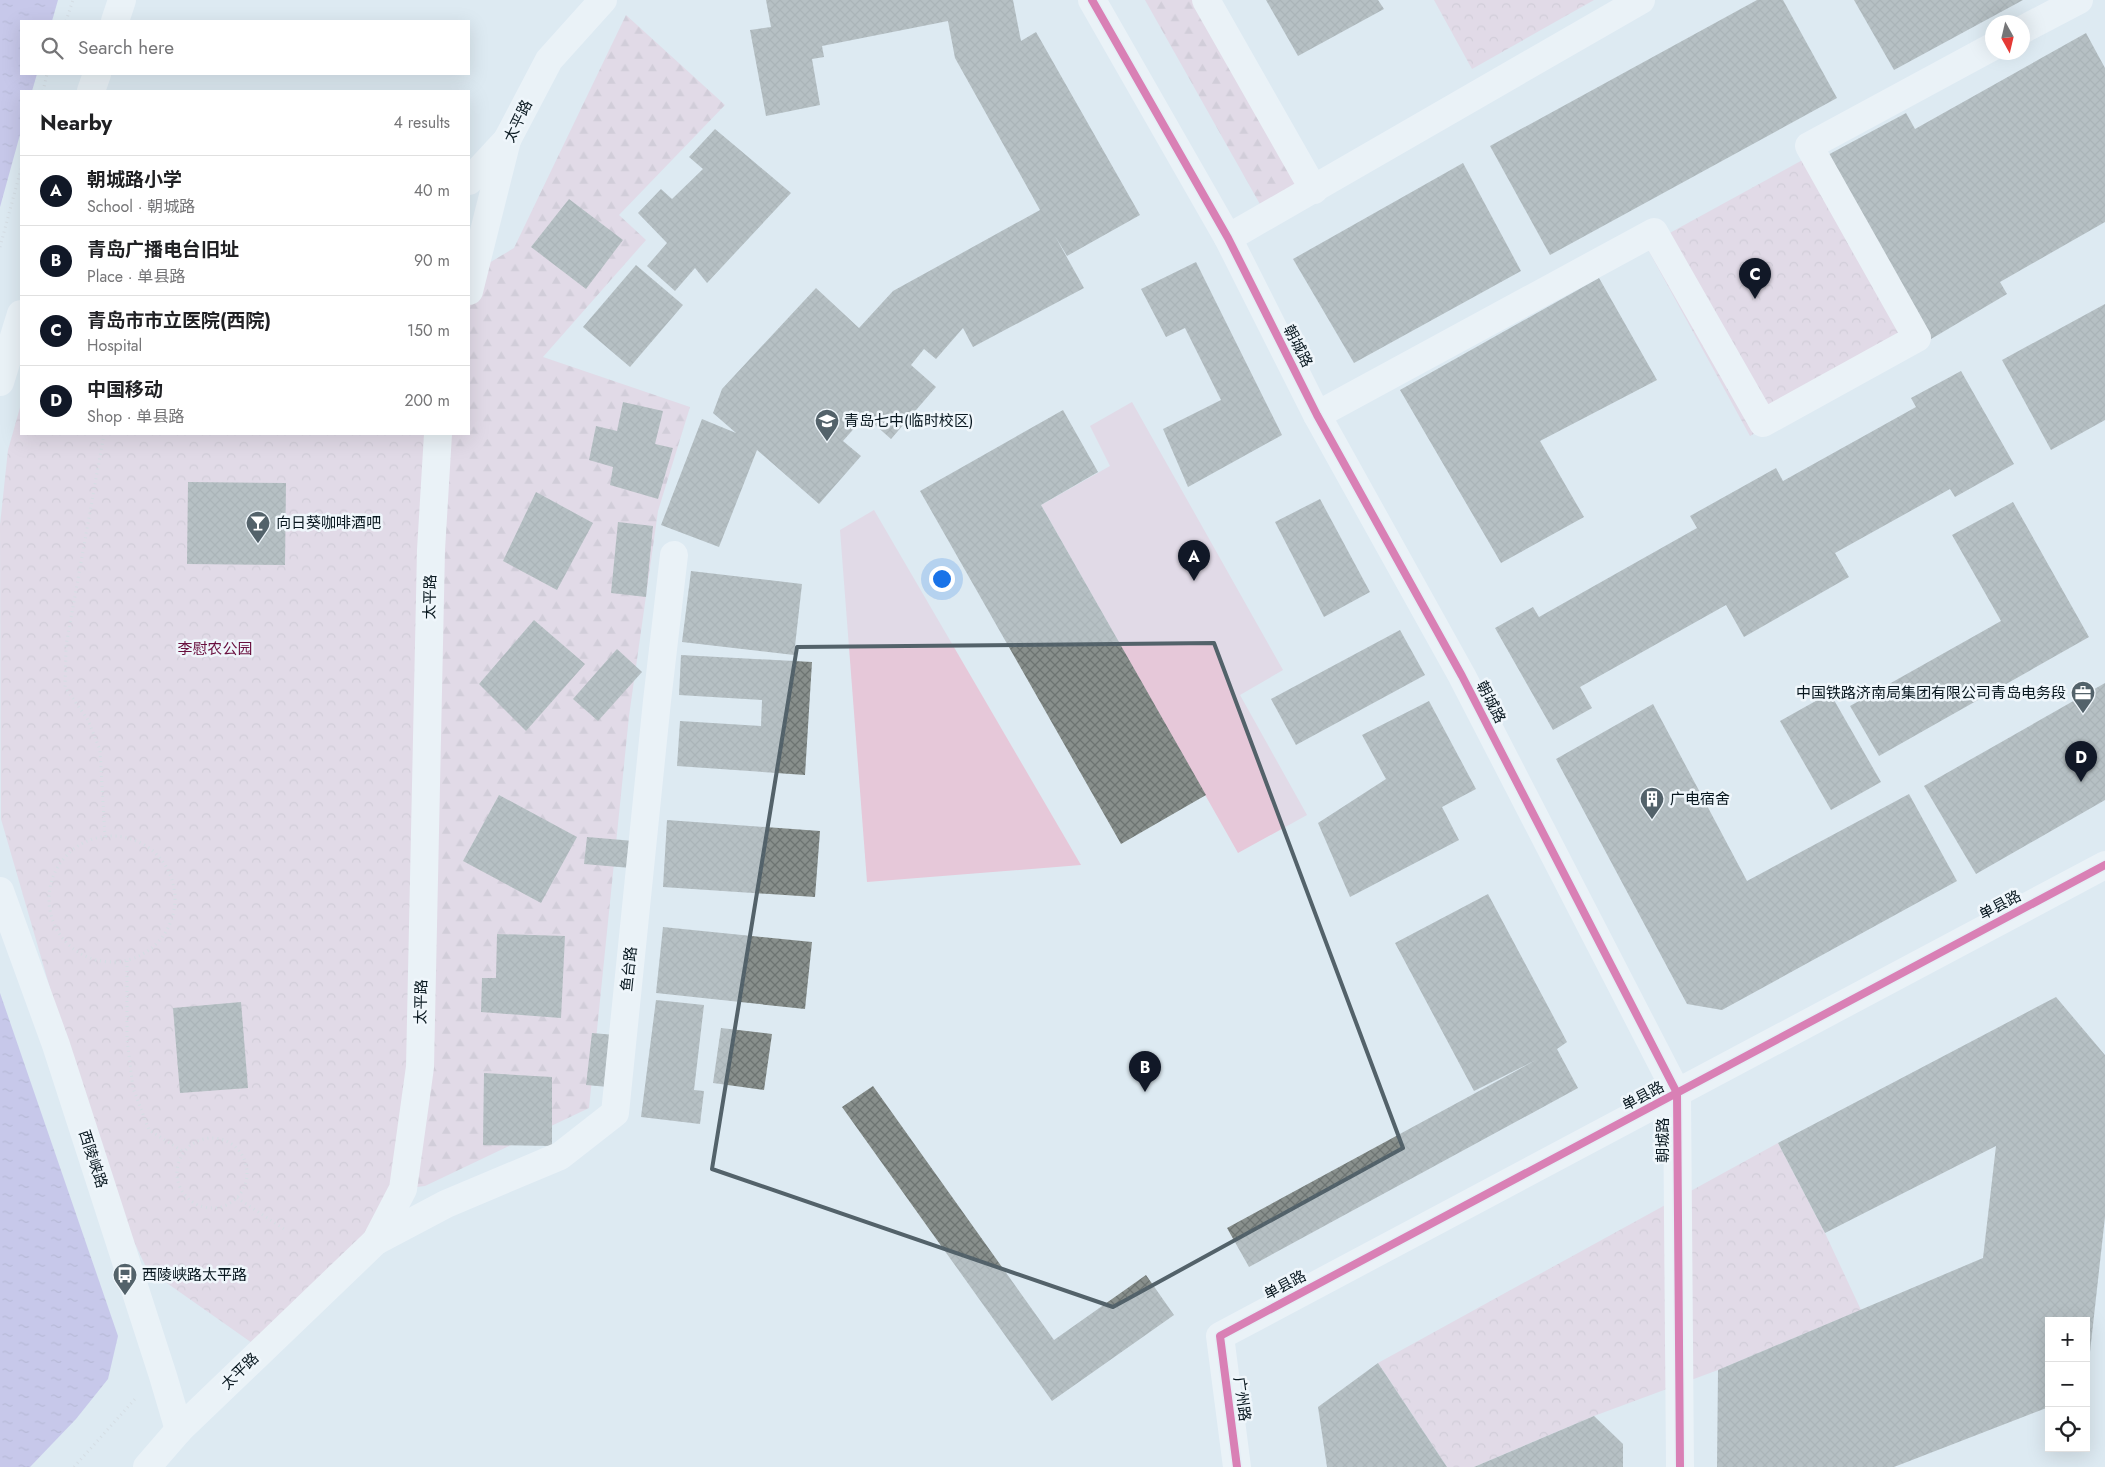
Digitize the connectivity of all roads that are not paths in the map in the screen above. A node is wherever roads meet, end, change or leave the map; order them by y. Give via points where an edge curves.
1 (122, 0) edge
2 (603, 0) edge
3 (1092, 0) edge
4 (1206, 0) edge
5 (1641, 0) edge
6 (2079, 0) edge
7 (114, 20) edge
8 (2030, 26) edge
9 (1985, 51) edge
10 (507, 140) junction
11 (470, 180) edge
12 (1314, 190) junction
13 (1228, 238) junction
14 (470, 287) edge
15 (20, 317) edge
16 (0, 382) edge
17 (1318, 415) junction
18 (438, 435) edge
19 (674, 555) dead end
20 (2105, 865) edge
21 (0, 891) edge
22 (1677, 1094) junction
23 (376, 1241) junction
24 (1220, 1336) joint
25 (179, 1430) junction
26 (147, 1467) edge
27 (1237, 1467) edge
28 (1680, 1467) edge

1 - 7 street
2 - 10 street, 太平路 via 549,60
3 - 13 street, 朝城路
4 - 12 street
5 - 12 street
6 - 8 street
9 - 17 street via 1809,146 1917,338 1763,423 1654,232
10 - 11 street
10 - 14 street, 太平路
12 - 13 street
13 - 17 street, 朝城路
15 - 16 street
17 - 22 street, 朝城路 via 1462,676
18 - 23 street, 太平路 via 431,550 420,1067 403,1189
19 - 23 street, 鱼台路 via 615,1113 560,1156 446,1204
20 - 22 street, 单县路
21 - 25 street, 西陵峡路 via 56,1045
22 - 24 street, 单县路
22 - 28 street, 朝城路
23 - 25 street, 太平路
24 - 27 street, 广州路
25 - 26 street, 太平路

